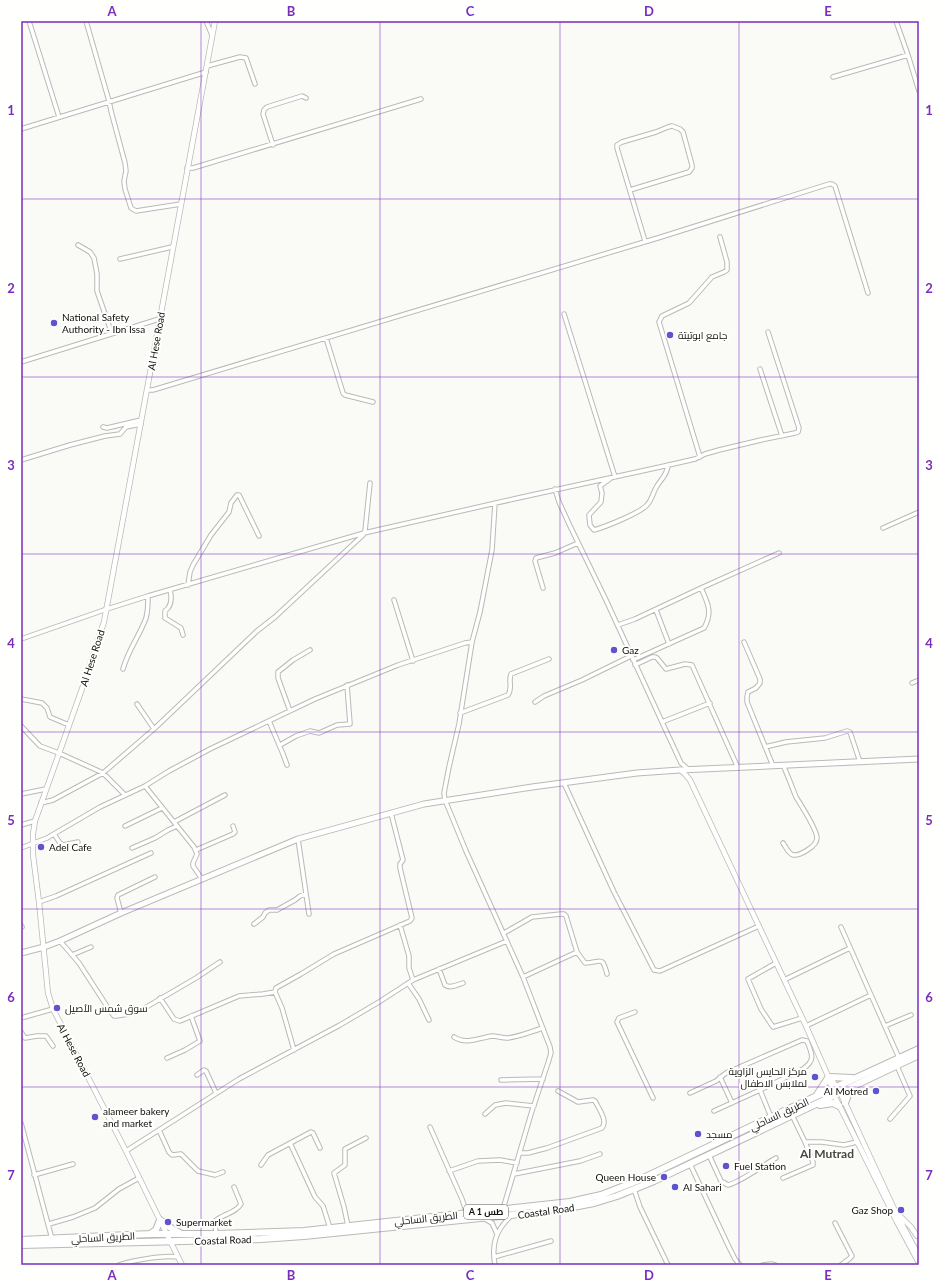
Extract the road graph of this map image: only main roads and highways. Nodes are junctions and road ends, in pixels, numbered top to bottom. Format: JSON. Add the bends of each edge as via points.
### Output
{"nodes":[{"id":1,"x":919,"y":759,"type":"edge"},
{"id":2,"x":21,"y":953,"type":"edge"},
{"id":3,"x":919,"y":1049,"type":"edge"},
{"id":4,"x":919,"y":1056,"type":"edge"},
{"id":5,"x":856,"y":1078,"type":"junction"},
{"id":6,"x":854,"y":1086,"type":"junction"},
{"id":7,"x":836,"y":1091,"type":"junction"},
{"id":8,"x":817,"y":1096,"type":"junction"},
{"id":9,"x":812,"y":1105,"type":"junction"},
{"id":10,"x":150,"y":1234,"type":"junction"},
{"id":11,"x":183,"y":1234,"type":"junction"},
{"id":12,"x":21,"y":1240,"type":"edge"},
{"id":13,"x":21,"y":1245,"type":"edge"}],
"edges":[{"from":1,"to":2,"type":"main road","via":[[688,769],[620,775],[412,806],[298,839],[60,941]]},
{"from":3,"to":5,"type":"highway","name":"الطريق الساحلي","number":"A 1 طس"},
{"from":4,"to":6,"type":"highway","name":"Coastal Road","number":"A 1 طس"},
{"from":5,"to":7,"type":"highway","name":"الطريق الساحلي","number":"A 1 طس"},
{"from":5,"to":8,"type":"highway","via":[[829,1077]]},
{"from":6,"to":7,"type":"highway","name":"Coastal Road","number":"A 1 طس"},
{"from":6,"to":9,"type":"highway","via":[[842,1105]]},
{"from":7,"to":8,"type":"highway","name":"الطريق الساحلي","number":"A 1 طس"},
{"from":7,"to":9,"type":"highway","name":"Coastal Road","number":"A 1 طس"},
{"from":8,"to":11,"type":"highway","name":"الطريق الساحلي","number":"A 1 طس","via":[[637,1182],[582,1200],[304,1231]]},
{"from":9,"to":13,"type":"highway","name":"Coastal Road","number":"A 1 طس","via":[[634,1190],[585,1205],[282,1238]]},
{"from":10,"to":11,"type":"highway","name":"الطريق الساحلي","number":"A 1 طس"},
{"from":10,"to":11,"type":"highway","via":[[158,1227],[160,1220]]},
{"from":10,"to":12,"type":"highway","name":"الطريق الساحلي","number":"A 1 طس"}]}
